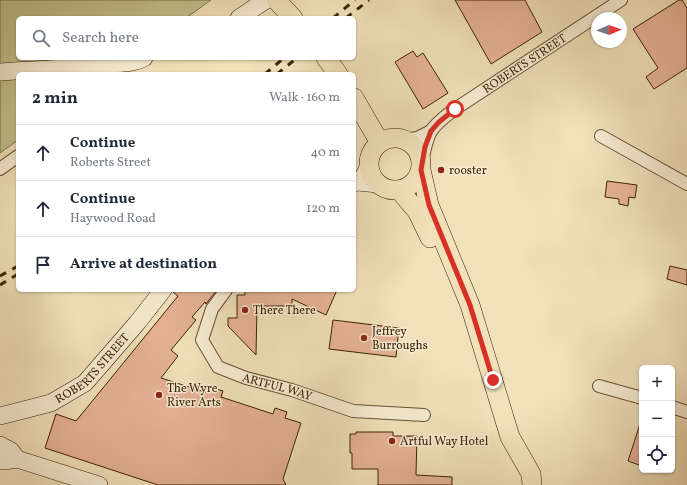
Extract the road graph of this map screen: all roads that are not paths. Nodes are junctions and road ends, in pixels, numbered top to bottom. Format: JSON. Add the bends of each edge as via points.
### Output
{"nodes":[{"id":1,"x":266,"y":0,"type":"edge"},
{"id":2,"x":276,"y":0,"type":"edge"},
{"id":3,"x":621,"y":0,"type":"edge"},
{"id":4,"x":242,"y":16,"type":"edge"},
{"id":5,"x":291,"y":16,"type":"edge"},
{"id":6,"x":28,"y":60,"type":"edge"},
{"id":7,"x":141,"y":60,"type":"edge"},
{"id":8,"x":328,"y":60,"type":"edge"},
{"id":9,"x":0,"y":63,"type":"edge"},
{"id":10,"x":104,"y":70,"type":"edge"},
{"id":11,"x":0,"y":72,"type":"edge"},
{"id":12,"x":336,"y":72,"type":"edge"},
{"id":13,"x":356,"y":101,"type":"edge"},
{"id":14,"x":431,"y":131,"type":"junction"},
{"id":15,"x":600,"y":136,"type":"dead end"},
{"id":16,"x":377,"y":137,"type":"junction"},
{"id":17,"x":406,"y":140,"type":"junction"},
{"id":18,"x":16,"y":157,"type":"edge"},
{"id":19,"x":369,"y":165,"type":"junction"},
{"id":20,"x":421,"y":166,"type":"junction"},
{"id":21,"x":0,"y":169,"type":"edge"},
{"id":22,"x":356,"y":183,"type":"edge"},
{"id":23,"x":378,"y":184,"type":"junction"},
{"id":24,"x":687,"y":184,"type":"edge"},
{"id":25,"x":400,"y":191,"type":"junction"},
{"id":26,"x":161,"y":292,"type":"edge"},
{"id":27,"x":225,"y":292,"type":"edge"},
{"id":28,"x":470,"y":322,"type":"junction"},
{"id":29,"x":599,"y":386,"type":"dead end"},
{"id":30,"x":639,"y":397,"type":"edge"},
{"id":31,"x":675,"y":408,"type":"edge"},
{"id":32,"x":687,"y":412,"type":"edge"},
{"id":33,"x":424,"y":414,"type":"dead end"},
{"id":34,"x":0,"y":416,"type":"edge"},
{"id":35,"x":0,"y":445,"type":"edge"},
{"id":36,"x":8,"y":459,"type":"edge"},
{"id":37,"x":99,"y":485,"type":"edge"},
{"id":38,"x":524,"y":485,"type":"edge"},
{"id":39,"x":532,"y":485,"type":"edge"}],
"edges":[{"from":1,"to":4,"type":"main road"},
{"from":2,"to":5,"type":"main road"},
{"from":3,"to":14,"type":"street","name":"ROBERTS STREET","via":[[455,109]]},
{"from":6,"to":9,"type":"main road"},
{"from":7,"to":10,"type":"main road"},
{"from":8,"to":12,"type":"main road"},
{"from":10,"to":11,"type":"main road","via":[[32,69]]},
{"from":13,"to":16,"type":"main road"},
{"from":14,"to":17,"type":"street","name":"ROBERTS STREET"},
{"from":14,"to":20,"type":"street","name":"ROBERTS STREET"},
{"from":15,"to":24,"type":"street"},
{"from":16,"to":17,"type":"main road"},
{"from":16,"to":19,"type":"main road"},
{"from":17,"to":20,"type":"main road","via":[[417,149]]},
{"from":18,"to":21,"type":"street"},
{"from":19,"to":22,"type":"main road","via":[[364,176]]},
{"from":19,"to":23,"type":"main road","via":[[371,176]]},
{"from":20,"to":25,"type":"main road","via":[[414,183]]},
{"from":20,"to":28,"type":"main road","via":[[429,205],[470,305]]},
{"from":22,"to":23,"type":"main road"},
{"from":23,"to":25,"type":"main road","via":[[384,189]]},
{"from":25,"to":28,"type":"main road","via":[[417,211]]},
{"from":26,"to":34,"type":"main road","name":"ROBERTS STREET","via":[[85,383],[51,403]]},
{"from":27,"to":33,"type":"street","name":"ARTFUL WAY","via":[[212,309],[202,340],[218,367],[353,411]]},
{"from":28,"to":38,"type":"main road","via":[[488,407],[503,452]]},
{"from":28,"to":39,"type":"main road","via":[[510,437],[531,474]]},
{"from":29,"to":30,"type":"street"},
{"from":31,"to":32,"type":"street"},
{"from":35,"to":36,"type":"main road","via":[[11,450]]},
{"from":36,"to":37,"type":"main road"}]}
